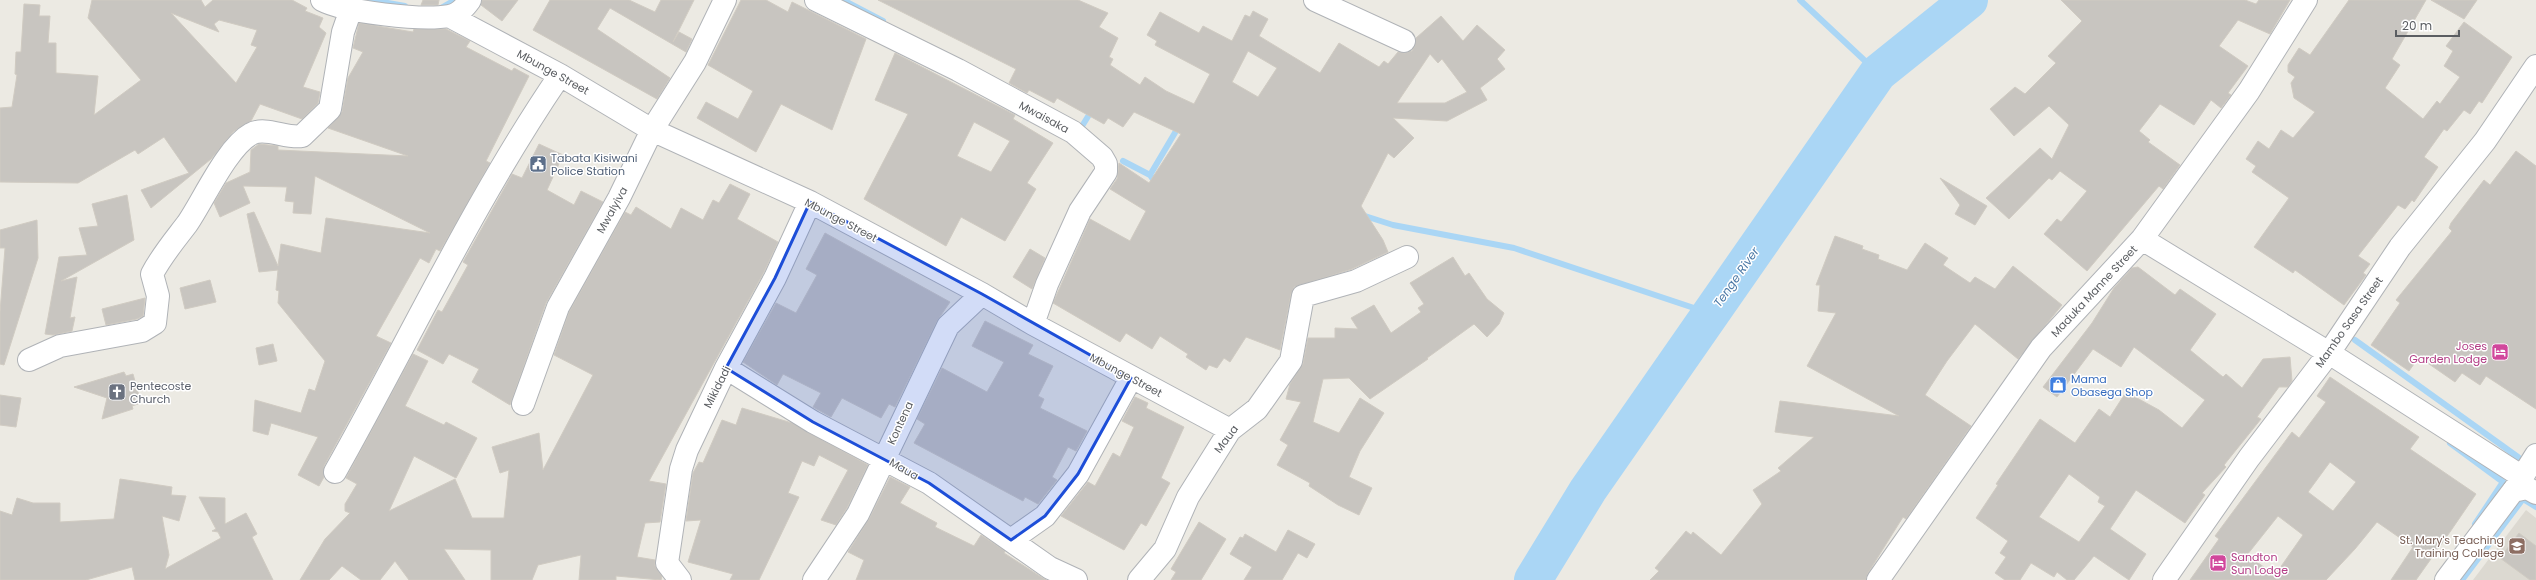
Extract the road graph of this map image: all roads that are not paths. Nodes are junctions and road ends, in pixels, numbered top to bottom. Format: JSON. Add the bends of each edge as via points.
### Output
{"nodes":[{"id":1,"x":322,"y":0,"type":"edge"},
{"id":2,"x":470,"y":0,"type":"edge"},
{"id":3,"x":725,"y":0,"type":"edge"},
{"id":4,"x":816,"y":0,"type":"edge"},
{"id":5,"x":1315,"y":0,"type":"edge"},
{"id":6,"x":2306,"y":0,"type":"edge"},
{"id":7,"x":351,"y":9,"type":"junction"},
{"id":8,"x":449,"y":16,"type":"junction"},
{"id":9,"x":1404,"y":40,"type":"dead end"},
{"id":10,"x":2536,"y":66,"type":"edge"},
{"id":11,"x":560,"y":75,"type":"junction"},
{"id":12,"x":652,"y":130,"type":"junction"},
{"id":13,"x":810,"y":202,"type":"junction"},
{"id":14,"x":2142,"y":239,"type":"junction"},
{"id":15,"x":1407,"y":257,"type":"dead end"},
{"id":16,"x":982,"y":294,"type":"junction"},
{"id":17,"x":1033,"y":324,"type":"junction"},
{"id":18,"x":2329,"y":353,"type":"junction"},
{"id":19,"x":29,"y":360,"type":"dead end"},
{"id":20,"x":726,"y":368,"type":"junction"},
{"id":21,"x":1131,"y":378,"type":"junction"},
{"id":22,"x":523,"y":404,"type":"dead end"},
{"id":23,"x":1230,"y":430,"type":"junction"},
{"id":24,"x":2536,"y":455,"type":"edge"},
{"id":25,"x":884,"y":458,"type":"junction"},
{"id":26,"x":335,"y":472,"type":"dead end"},
{"id":27,"x":2517,"y":484,"type":"junction"},
{"id":28,"x":2536,"y":493,"type":"edge"},
{"id":29,"x":1011,"y":540,"type":"junction"},
{"id":30,"x":680,"y":580,"type":"edge"},
{"id":31,"x":814,"y":580,"type":"edge"},
{"id":32,"x":1076,"y":580,"type":"edge"},
{"id":33,"x":1139,"y":580,"type":"edge"},
{"id":34,"x":1878,"y":580,"type":"edge"},
{"id":35,"x":2164,"y":580,"type":"edge"},
{"id":36,"x":2446,"y":580,"type":"edge"}],
"edges":[{"from":1,"to":7,"type":"street"},
{"from":2,"to":8,"type":"street","via":[[461,10]]},
{"from":3,"to":12,"type":"street","name":"Mwalyiva","via":[[695,62]]},
{"from":4,"to":17,"type":"street","name":"Mwaisaka","via":[[958,70],[1073,132],[1102,157],[1106,164],[1106,172],[1080,211],[1047,284]]},
{"from":5,"to":9,"type":"street"},
{"from":6,"to":14,"type":"street","name":"Maduka Manne Street","via":[[2249,91]]},
{"from":7,"to":8,"type":"street","via":[[396,15]]},
{"from":7,"to":19,"type":"street","via":[[343,32],[330,109],[302,136],[260,132],[251,134],[239,145],[218,171],[152,274],[158,296],[155,323],[142,331],[60,346]]},
{"from":8,"to":11,"type":"street","name":"Mbunge Street"},
{"from":10,"to":18,"type":"street","name":"Mambo Sasa Street","via":[[2485,141],[2400,247]]},
{"from":11,"to":12,"type":"street","name":"Mbunge Street"},
{"from":11,"to":26,"type":"street","via":[[512,149],[423,306]]},
{"from":12,"to":13,"type":"street","name":"Mbunge Street"},
{"from":12,"to":22,"type":"street","name":"Mwalyiva","via":[[622,192],[558,307]]},
{"from":13,"to":16,"type":"street","name":"Mbunge Street"},
{"from":13,"to":20,"type":"street","name":"Mikidadi","via":[[775,278]]},
{"from":14,"to":18,"type":"street"},
{"from":14,"to":34,"type":"street","name":"Maduka Manne Street","via":[[2041,348]]},
{"from":15,"to":23,"type":"street","name":"Maua","via":[[1356,281],[1301,298],[1291,361],[1257,409]]},
{"from":16,"to":17,"type":"street","name":"Mbunge Street"},
{"from":16,"to":25,"type":"street","name":"Kontena","via":[[948,326]]},
{"from":17,"to":21,"type":"street","name":"Mbunge Street"},
{"from":18,"to":27,"type":"street"},
{"from":18,"to":35,"type":"street","name":"Mambo Sasa Street","via":[[2249,458]]},
{"from":20,"to":25,"type":"street","name":"Maua","via":[[813,422]]},
{"from":20,"to":30,"type":"street","name":"Mikidadi","via":[[698,424],[681,469],[667,563]]},
{"from":21,"to":23,"type":"street","name":"Mbunge Street"},
{"from":21,"to":29,"type":"street","via":[[1078,474],[1045,516]]},
{"from":23,"to":33,"type":"street","name":"Maua","via":[[1188,497],[1165,549]]},
{"from":24,"to":27,"type":"street"},
{"from":25,"to":29,"type":"street","name":"Maua","via":[[929,483]]},
{"from":25,"to":31,"type":"street","name":"Kontena","via":[[858,514]]},
{"from":27,"to":28,"type":"street"},
{"from":27,"to":36,"type":"street"},
{"from":29,"to":32,"type":"street","name":"Maua","via":[[1050,568]]}]}
